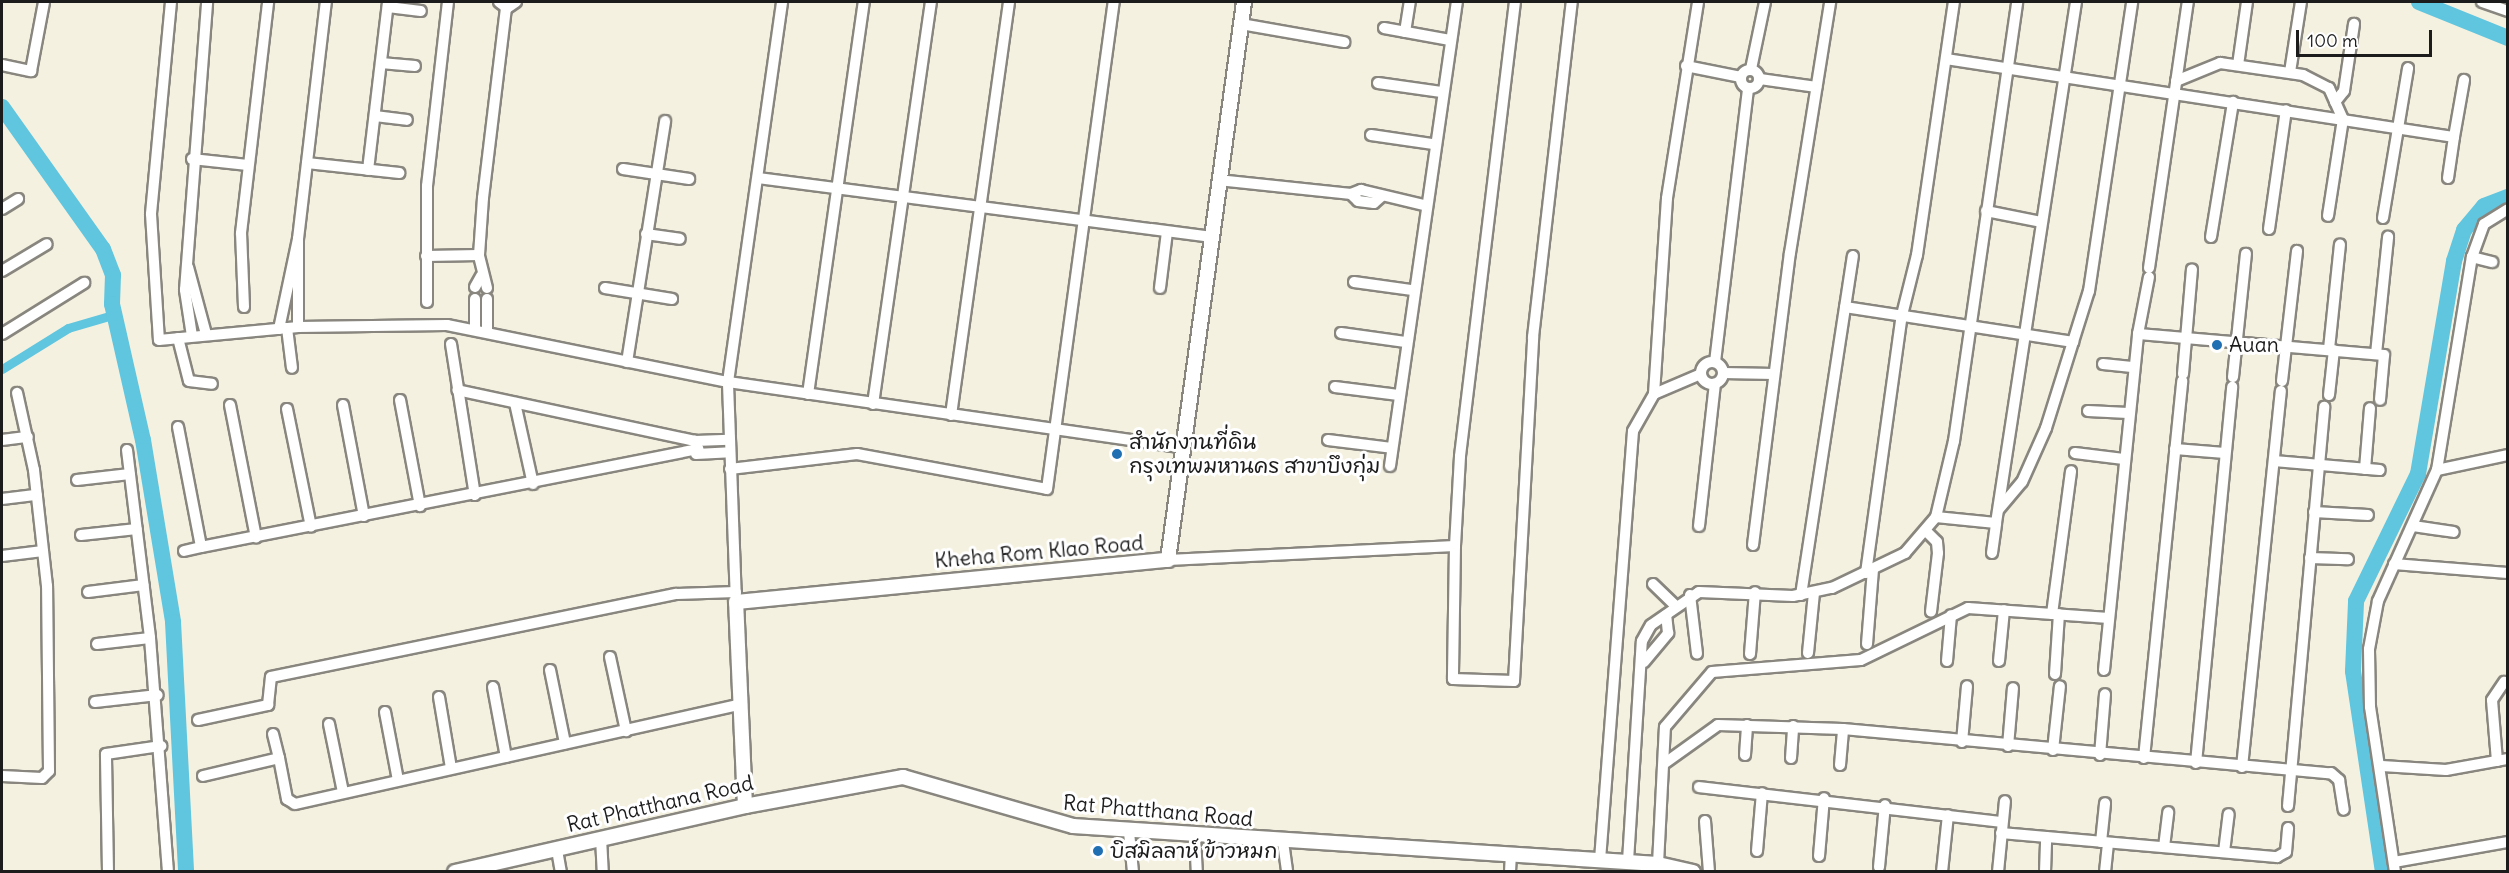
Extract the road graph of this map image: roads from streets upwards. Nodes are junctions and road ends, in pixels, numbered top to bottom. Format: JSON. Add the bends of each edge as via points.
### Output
{"nodes":[{"id":1,"x":44,"y":2,"type":"edge"},
{"id":2,"x":171,"y":2,"type":"edge"},
{"id":3,"x":207,"y":2,"type":"edge"},
{"id":4,"x":268,"y":2,"type":"edge"},
{"id":5,"x":326,"y":2,"type":"edge"},
{"id":6,"x":448,"y":2,"type":"edge"},
{"id":7,"x":516,"y":2,"type":"edge"},
{"id":8,"x":782,"y":2,"type":"edge"},
{"id":9,"x":864,"y":2,"type":"edge"},
{"id":10,"x":931,"y":2,"type":"edge"},
{"id":11,"x":1009,"y":2,"type":"edge"},
{"id":12,"x":1114,"y":2,"type":"edge"},
{"id":13,"x":1244,"y":2,"type":"edge"},
{"id":14,"x":1410,"y":2,"type":"edge"},
{"id":15,"x":1457,"y":2,"type":"edge"},
{"id":16,"x":1515,"y":2,"type":"edge"},
{"id":17,"x":1572,"y":2,"type":"edge"},
{"id":18,"x":1698,"y":2,"type":"edge"},
{"id":19,"x":1766,"y":2,"type":"edge"},
{"id":20,"x":1830,"y":2,"type":"edge"},
{"id":21,"x":1954,"y":2,"type":"edge"},
{"id":22,"x":2017,"y":2,"type":"edge"},
{"id":23,"x":2076,"y":2,"type":"edge"},
{"id":24,"x":2132,"y":2,"type":"edge"},
{"id":25,"x":2188,"y":2,"type":"edge"},
{"id":26,"x":2247,"y":2,"type":"edge"},
{"id":27,"x":2301,"y":2,"type":"edge"},
{"id":28,"x":2482,"y":2,"type":"edge"},
{"id":29,"x":388,"y":4,"type":"edge"},
{"id":30,"x":502,"y":4,"type":"edge"},
{"id":31,"x":421,"y":11,"type":"dead end"},
{"id":32,"x":2508,"y":11,"type":"edge"},
{"id":33,"x":1241,"y":24,"type":"junction"},
{"id":34,"x":2354,"y":24,"type":"dead end"},
{"id":35,"x":1384,"y":28,"type":"dead end"},
{"id":36,"x":1406,"y":32,"type":"junction"},
{"id":37,"x":1450,"y":40,"type":"junction"},
{"id":38,"x":1344,"y":42,"type":"dead end"},
{"id":39,"x":1946,"y":59,"type":"junction"},
{"id":40,"x":381,"y":63,"type":"junction"},
{"id":41,"x":2238,"y":64,"type":"junction"},
{"id":42,"x":2,"y":65,"type":"edge"},
{"id":43,"x":415,"y":66,"type":"dead end"},
{"id":44,"x":1686,"y":66,"type":"junction"},
{"id":45,"x":2007,"y":68,"type":"junction"},
{"id":46,"x":2408,"y":68,"type":"dead end"},
{"id":47,"x":1751,"y":69,"type":"junction"},
{"id":48,"x":2290,"y":72,"type":"junction"},
{"id":49,"x":2064,"y":75,"type":"junction"},
{"id":50,"x":1741,"y":77,"type":"junction"},
{"id":51,"x":1760,"y":79,"type":"junction"},
{"id":52,"x":2464,"y":80,"type":"dead end"},
{"id":53,"x":1378,"y":83,"type":"dead end"},
{"id":54,"x":2120,"y":84,"type":"junction"},
{"id":55,"x":1816,"y":87,"type":"junction"},
{"id":56,"x":2175,"y":87,"type":"junction"},
{"id":57,"x":1748,"y":88,"type":"junction"},
{"id":58,"x":1441,"y":92,"type":"junction"},
{"id":59,"x":2233,"y":102,"type":"junction"},
{"id":60,"x":2335,"y":102,"type":"junction"},
{"id":61,"x":2286,"y":110,"type":"junction"},
{"id":62,"x":375,"y":116,"type":"junction"},
{"id":63,"x":2343,"y":119,"type":"junction"},
{"id":64,"x":407,"y":120,"type":"dead end"},
{"id":65,"x":664,"y":121,"type":"dead end"},
{"id":66,"x":2399,"y":128,"type":"junction"},
{"id":67,"x":1371,"y":135,"type":"dead end"},
{"id":68,"x":2454,"y":137,"type":"junction"},
{"id":69,"x":1433,"y":144,"type":"junction"},
{"id":70,"x":192,"y":159,"type":"junction"},
{"id":71,"x":307,"y":163,"type":"junction"},
{"id":72,"x":248,"y":165,"type":"junction"},
{"id":73,"x":623,"y":169,"type":"dead end"},
{"id":74,"x":368,"y":170,"type":"junction"},
{"id":75,"x":399,"y":173,"type":"dead end"},
{"id":76,"x":655,"y":175,"type":"junction"},
{"id":77,"x":759,"y":178,"type":"junction"},
{"id":78,"x":2448,"y":178,"type":"dead end"},
{"id":79,"x":689,"y":179,"type":"dead end"},
{"id":80,"x":1218,"y":180,"type":"junction"},
{"id":81,"x":834,"y":190,"type":"junction"},
{"id":82,"x":903,"y":198,"type":"junction"},
{"id":83,"x":18,"y":199,"type":"dead end"},
{"id":84,"x":1424,"y":205,"type":"junction"},
{"id":85,"x":2,"y":209,"type":"edge"},
{"id":86,"x":980,"y":209,"type":"junction"},
{"id":87,"x":2508,"y":209,"type":"edge"},
{"id":88,"x":1986,"y":211,"type":"junction"},
{"id":89,"x":2328,"y":216,"type":"dead end"},
{"id":90,"x":2384,"y":218,"type":"dead end"},
{"id":91,"x":1085,"y":222,"type":"junction"},
{"id":92,"x":2042,"y":222,"type":"junction"},
{"id":93,"x":2269,"y":229,"type":"dead end"},
{"id":94,"x":1167,"y":232,"type":"junction"},
{"id":95,"x":646,"y":234,"type":"junction"},
{"id":96,"x":1210,"y":237,"type":"junction"},
{"id":97,"x":2211,"y":237,"type":"dead end"},
{"id":98,"x":2388,"y":237,"type":"dead end"},
{"id":99,"x":298,"y":239,"type":"junction"},
{"id":100,"x":680,"y":239,"type":"dead end"},
{"id":101,"x":47,"y":244,"type":"dead end"},
{"id":102,"x":2340,"y":245,"type":"dead end"},
{"id":103,"x":2297,"y":251,"type":"dead end"},
{"id":104,"x":2246,"y":254,"type":"dead end"},
{"id":105,"x":479,"y":255,"type":"junction"},
{"id":106,"x":426,"y":256,"type":"junction"},
{"id":107,"x":1853,"y":256,"type":"dead end"},
{"id":108,"x":2472,"y":257,"type":"junction"},
{"id":109,"x":2492,"y":262,"type":"dead end"},
{"id":110,"x":188,"y":267,"type":"junction"},
{"id":111,"x":2192,"y":269,"type":"dead end"},
{"id":112,"x":2,"y":272,"type":"edge"},
{"id":113,"x":481,"y":276,"type":"junction"},
{"id":114,"x":1354,"y":282,"type":"dead end"},
{"id":115,"x":84,"y":283,"type":"dead end"},
{"id":116,"x":487,"y":288,"type":"dead end"},
{"id":117,"x":604,"y":288,"type":"dead end"},
{"id":118,"x":1160,"y":288,"type":"dead end"},
{"id":119,"x":1412,"y":290,"type":"junction"},
{"id":120,"x":637,"y":294,"type":"junction"},
{"id":121,"x":487,"y":299,"type":"dead end"},
{"id":122,"x":672,"y":299,"type":"dead end"},
{"id":123,"x":427,"y":302,"type":"dead end"},
{"id":124,"x":244,"y":307,"type":"dead end"},
{"id":125,"x":1845,"y":307,"type":"junction"},
{"id":126,"x":1902,"y":315,"type":"junction"},
{"id":127,"x":1970,"y":326,"type":"junction"},
{"id":128,"x":288,"y":328,"type":"junction"},
{"id":129,"x":475,"y":330,"type":"junction"},
{"id":130,"x":487,"y":332,"type":"junction"},
{"id":131,"x":1341,"y":333,"type":"dead end"},
{"id":132,"x":2,"y":334,"type":"edge"},
{"id":133,"x":206,"y":334,"type":"junction"},
{"id":134,"x":2138,"y":334,"type":"junction"},
{"id":135,"x":2024,"y":335,"type":"junction"},
{"id":136,"x":2186,"y":335,"type":"junction"},
{"id":137,"x":192,"y":336,"type":"junction"},
{"id":138,"x":178,"y":338,"type":"junction"},
{"id":139,"x":2236,"y":340,"type":"junction"},
{"id":140,"x":1405,"y":342,"type":"junction"},
{"id":141,"x":2073,"y":342,"type":"junction"},
{"id":142,"x":451,"y":344,"type":"dead end"},
{"id":143,"x":2286,"y":345,"type":"junction"},
{"id":144,"x":2331,"y":349,"type":"junction"},
{"id":145,"x":2376,"y":354,"type":"junction"},
{"id":146,"x":627,"y":362,"type":"junction"},
{"id":147,"x":1715,"y":362,"type":"junction"},
{"id":148,"x":2103,"y":364,"type":"dead end"},
{"id":149,"x":2132,"y":367,"type":"junction"},
{"id":150,"x":292,"y":368,"type":"dead end"},
{"id":151,"x":1723,"y":373,"type":"junction"},
{"id":152,"x":1701,"y":374,"type":"junction"},
{"id":153,"x":1774,"y":374,"type":"junction"},
{"id":154,"x":728,"y":382,"type":"junction"},
{"id":155,"x":212,"y":384,"type":"dead end"},
{"id":156,"x":1715,"y":384,"type":"junction"},
{"id":157,"x":1335,"y":387,"type":"dead end"},
{"id":158,"x":457,"y":390,"type":"junction"},
{"id":159,"x":17,"y":393,"type":"dead end"},
{"id":160,"x":808,"y":394,"type":"junction"},
{"id":161,"x":1654,"y":394,"type":"junction"},
{"id":162,"x":1398,"y":395,"type":"junction"},
{"id":163,"x":2329,"y":395,"type":"dead end"},
{"id":164,"x":400,"y":400,"type":"dead end"},
{"id":165,"x":2380,"y":400,"type":"dead end"},
{"id":166,"x":515,"y":403,"type":"junction"},
{"id":167,"x":873,"y":404,"type":"junction"},
{"id":168,"x":230,"y":405,"type":"dead end"},
{"id":169,"x":342,"y":405,"type":"dead end"},
{"id":170,"x":2324,"y":407,"type":"dead end"},
{"id":171,"x":2370,"y":408,"type":"dead end"},
{"id":172,"x":288,"y":409,"type":"dead end"},
{"id":173,"x":2088,"y":411,"type":"dead end"},
{"id":174,"x":2128,"y":413,"type":"junction"},
{"id":175,"x":951,"y":415,"type":"junction"},
{"id":176,"x":178,"y":427,"type":"dead end"},
{"id":177,"x":1056,"y":430,"type":"junction"},
{"id":178,"x":27,"y":437,"type":"junction"},
{"id":179,"x":2,"y":440,"type":"edge"},
{"id":180,"x":729,"y":440,"type":"junction"},
{"id":181,"x":1328,"y":440,"type":"dead end"},
{"id":182,"x":695,"y":441,"type":"junction"},
{"id":183,"x":1181,"y":447,"type":"junction"},
{"id":184,"x":1392,"y":448,"type":"junction"},
{"id":185,"x":2175,"y":449,"type":"junction"},
{"id":186,"x":127,"y":450,"type":"dead end"},
{"id":187,"x":730,"y":452,"type":"junction"},
{"id":188,"x":2075,"y":453,"type":"dead end"},
{"id":189,"x":2225,"y":453,"type":"junction"},
{"id":190,"x":696,"y":454,"type":"junction"},
{"id":191,"x":2508,"y":455,"type":"edge"},
{"id":192,"x":2124,"y":459,"type":"junction"},
{"id":193,"x":2274,"y":461,"type":"junction"},
{"id":194,"x":1390,"y":466,"type":"dead end"},
{"id":195,"x":2318,"y":466,"type":"junction"},
{"id":196,"x":730,"y":469,"type":"junction"},
{"id":197,"x":2365,"y":469,"type":"junction"},
{"id":198,"x":2380,"y":470,"type":"dead end"},
{"id":199,"x":2437,"y":470,"type":"junction"},
{"id":200,"x":2072,"y":471,"type":"dead end"},
{"id":201,"x":130,"y":474,"type":"junction"},
{"id":202,"x":76,"y":480,"type":"dead end"},
{"id":203,"x":533,"y":484,"type":"junction"},
{"id":204,"x":37,"y":495,"type":"junction"},
{"id":205,"x":475,"y":495,"type":"junction"},
{"id":206,"x":2,"y":499,"type":"edge"},
{"id":207,"x":420,"y":506,"type":"junction"},
{"id":208,"x":1998,"y":509,"type":"junction"},
{"id":209,"x":2314,"y":512,"type":"junction"},
{"id":210,"x":2368,"y":514,"type":"dead end"},
{"id":211,"x":363,"y":516,"type":"junction"},
{"id":212,"x":1936,"y":517,"type":"junction"},
{"id":213,"x":1996,"y":524,"type":"junction"},
{"id":214,"x":311,"y":526,"type":"junction"},
{"id":215,"x":1699,"y":526,"type":"dead end"},
{"id":216,"x":2413,"y":526,"type":"junction"},
{"id":217,"x":137,"y":529,"type":"junction"},
{"id":218,"x":1927,"y":532,"type":"junction"},
{"id":219,"x":2454,"y":532,"type":"dead end"},
{"id":220,"x":81,"y":535,"type":"dead end"},
{"id":221,"x":256,"y":537,"type":"junction"},
{"id":222,"x":1455,"y":546,"type":"junction"},
{"id":223,"x":1753,"y":546,"type":"dead end"},
{"id":224,"x":201,"y":547,"type":"junction"},
{"id":225,"x":43,"y":551,"type":"junction"},
{"id":226,"x":184,"y":551,"type":"dead end"},
{"id":227,"x":1992,"y":553,"type":"dead end"},
{"id":228,"x":2,"y":556,"type":"edge"},
{"id":229,"x":2310,"y":558,"type":"junction"},
{"id":230,"x":2348,"y":559,"type":"dead end"},
{"id":231,"x":1168,"y":560,"type":"junction"},
{"id":232,"x":2394,"y":564,"type":"junction"},
{"id":233,"x":1869,"y":572,"type":"junction"},
{"id":234,"x":2508,"y":573,"type":"edge"},
{"id":235,"x":1653,"y":584,"type":"dead end"},
{"id":236,"x":144,"y":585,"type":"junction"},
{"id":237,"x":88,"y":592,"type":"dead end"},
{"id":238,"x":1755,"y":592,"type":"junction"},
{"id":239,"x":1814,"y":593,"type":"junction"},
{"id":240,"x":1690,"y":595,"type":"junction"},
{"id":241,"x":1801,"y":596,"type":"junction"},
{"id":242,"x":736,"y":597,"type":"junction"},
{"id":243,"x":1675,"y":605,"type":"junction"},
{"id":244,"x":2004,"y":610,"type":"junction"},
{"id":245,"x":1931,"y":612,"type":"dead end"},
{"id":246,"x":2056,"y":614,"type":"junction"},
{"id":247,"x":1666,"y":615,"type":"junction"},
{"id":248,"x":1951,"y":615,"type":"junction"},
{"id":249,"x":2109,"y":618,"type":"junction"},
{"id":250,"x":150,"y":638,"type":"junction"},
{"id":251,"x":97,"y":644,"type":"dead end"},
{"id":252,"x":1867,"y":644,"type":"dead end"},
{"id":253,"x":1808,"y":653,"type":"dead end"},
{"id":254,"x":1697,"y":654,"type":"dead end"},
{"id":255,"x":1750,"y":654,"type":"dead end"},
{"id":256,"x":610,"y":657,"type":"dead end"},
{"id":257,"x":1947,"y":661,"type":"dead end"},
{"id":258,"x":1999,"y":661,"type":"dead end"},
{"id":259,"x":1644,"y":662,"type":"junction"},
{"id":260,"x":550,"y":670,"type":"dead end"},
{"id":261,"x":2104,"y":670,"type":"dead end"},
{"id":262,"x":2055,"y":674,"type":"dead end"},
{"id":263,"x":2504,"y":682,"type":"dead end"},
{"id":264,"x":1967,"y":686,"type":"dead end"},
{"id":265,"x":2060,"y":686,"type":"dead end"},
{"id":266,"x":493,"y":687,"type":"dead end"},
{"id":267,"x":2013,"y":688,"type":"dead end"},
{"id":268,"x":2105,"y":694,"type":"dead end"},
{"id":269,"x":158,"y":695,"type":"junction"},
{"id":270,"x":439,"y":697,"type":"dead end"},
{"id":271,"x":95,"y":702,"type":"dead end"},
{"id":272,"x":742,"y":704,"type":"junction"},
{"id":273,"x":385,"y":712,"type":"dead end"},
{"id":274,"x":198,"y":720,"type":"dead end"},
{"id":275,"x":329,"y":724,"type":"dead end"},
{"id":276,"x":1747,"y":725,"type":"junction"},
{"id":277,"x":1793,"y":726,"type":"junction"},
{"id":278,"x":1843,"y":729,"type":"junction"},
{"id":279,"x":626,"y":730,"type":"junction"},
{"id":280,"x":273,"y":734,"type":"dead end"},
{"id":281,"x":1962,"y":742,"type":"junction"},
{"id":282,"x":565,"y":743,"type":"junction"},
{"id":283,"x":161,"y":746,"type":"junction"},
{"id":284,"x":2008,"y":746,"type":"junction"},
{"id":285,"x":2053,"y":750,"type":"junction"},
{"id":286,"x":2100,"y":754,"type":"junction"},
{"id":287,"x":1745,"y":755,"type":"dead end"},
{"id":288,"x":506,"y":757,"type":"junction"},
{"id":289,"x":1791,"y":758,"type":"dead end"},
{"id":290,"x":2144,"y":758,"type":"junction"},
{"id":291,"x":279,"y":759,"type":"junction"},
{"id":292,"x":2502,"y":760,"type":"edge"},
{"id":293,"x":1665,"y":763,"type":"junction"},
{"id":294,"x":2196,"y":763,"type":"junction"},
{"id":295,"x":1840,"y":765,"type":"dead end"},
{"id":296,"x":2382,"y":766,"type":"junction"},
{"id":297,"x":2242,"y":767,"type":"junction"},
{"id":298,"x":451,"y":768,"type":"junction"},
{"id":299,"x":2290,"y":772,"type":"junction"},
{"id":300,"x":2,"y":776,"type":"edge"},
{"id":301,"x":203,"y":776,"type":"dead end"},
{"id":302,"x":398,"y":780,"type":"junction"},
{"id":303,"x":1700,"y":787,"type":"dead end"},
{"id":304,"x":343,"y":792,"type":"junction"},
{"id":305,"x":1762,"y":793,"type":"junction"},
{"id":306,"x":1824,"y":798,"type":"junction"},
{"id":307,"x":2005,"y":801,"type":"dead end"},
{"id":308,"x":2105,"y":803,"type":"dead end"},
{"id":309,"x":1884,"y":805,"type":"junction"},
{"id":310,"x":745,"y":806,"type":"junction"},
{"id":311,"x":2288,"y":806,"type":"dead end"},
{"id":312,"x":2344,"y":810,"type":"dead end"},
{"id":313,"x":2168,"y":812,"type":"dead end"},
{"id":314,"x":2229,"y":814,"type":"dead end"},
{"id":315,"x":1948,"y":815,"type":"junction"},
{"id":316,"x":1705,"y":821,"type":"dead end"},
{"id":317,"x":2002,"y":822,"type":"junction"},
{"id":318,"x":2288,"y":828,"type":"dead end"},
{"id":319,"x":1129,"y":832,"type":"junction"},
{"id":320,"x":2001,"y":834,"type":"junction"},
{"id":321,"x":1195,"y":837,"type":"junction"},
{"id":322,"x":2046,"y":837,"type":"junction"},
{"id":323,"x":601,"y":838,"type":"junction"},
{"id":324,"x":1283,"y":842,"type":"junction"},
{"id":325,"x":2105,"y":842,"type":"junction"},
{"id":326,"x":2508,"y":842,"type":"edge"},
{"id":327,"x":2164,"y":847,"type":"junction"},
{"id":328,"x":557,"y":849,"type":"junction"},
{"id":329,"x":1757,"y":851,"type":"dead end"},
{"id":330,"x":2224,"y":852,"type":"junction"},
{"id":331,"x":1511,"y":855,"type":"junction"},
{"id":332,"x":1819,"y":856,"type":"dead end"},
{"id":333,"x":1600,"y":860,"type":"junction"},
{"id":334,"x":1628,"y":861,"type":"junction"},
{"id":335,"x":1658,"y":864,"type":"junction"},
{"id":336,"x":1879,"y":867,"type":"dead end"},
{"id":337,"x":2395,"y":867,"type":"edge"},
{"id":338,"x":108,"y":872,"type":"edge"},
{"id":339,"x":168,"y":872,"type":"edge"},
{"id":340,"x":455,"y":872,"type":"edge"},
{"id":341,"x":561,"y":872,"type":"edge"},
{"id":342,"x":603,"y":872,"type":"edge"},
{"id":343,"x":1133,"y":872,"type":"edge"},
{"id":344,"x":1197,"y":872,"type":"edge"},
{"id":345,"x":1287,"y":872,"type":"edge"},
{"id":346,"x":1510,"y":872,"type":"edge"},
{"id":347,"x":1693,"y":872,"type":"edge"},
{"id":348,"x":1709,"y":872,"type":"edge"},
{"id":349,"x":1942,"y":872,"type":"edge"},
{"id":350,"x":1998,"y":872,"type":"edge"},
{"id":351,"x":2044,"y":872,"type":"edge"},
{"id":352,"x":2106,"y":872,"type":"edge"}],
"edges":[{"from":1,"to":42,"type":"street","via":[[31,71]]},
{"from":2,"to":138,"type":"street","via":[[150,240],[159,340]]},
{"from":3,"to":70,"type":"street"},
{"from":4,"to":72,"type":"street"},
{"from":5,"to":71,"type":"street"},
{"from":6,"to":106,"type":"street","via":[[427,186]]},
{"from":7,"to":30,"type":"street"},
{"from":8,"to":77,"type":"street"},
{"from":9,"to":81,"type":"street"},
{"from":10,"to":82,"type":"street"},
{"from":11,"to":86,"type":"street"},
{"from":12,"to":91,"type":"street"},
{"from":13,"to":33,"type":"street","name":"Kheha Rom Klao Road"},
{"from":14,"to":36,"type":"street"},
{"from":15,"to":37,"type":"street"},
{"from":16,"to":222,"type":"street","via":[[1460,456]]},
{"from":17,"to":222,"type":"street","via":[[1533,337],[1514,681],[1453,679]]},
{"from":18,"to":44,"type":"street"},
{"from":19,"to":47,"type":"street"},
{"from":20,"to":55,"type":"street"},
{"from":21,"to":39,"type":"street"},
{"from":22,"to":45,"type":"street"},
{"from":23,"to":49,"type":"street"},
{"from":24,"to":54,"type":"street"},
{"from":25,"to":56,"type":"street"},
{"from":26,"to":41,"type":"street"},
{"from":27,"to":48,"type":"street"},
{"from":28,"to":32,"type":"street"},
{"from":29,"to":31,"type":"street"},
{"from":29,"to":40,"type":"street"},
{"from":30,"to":105,"type":"street"},
{"from":33,"to":38,"type":"street"},
{"from":33,"to":80,"type":"street","name":"Kheha Rom Klao Road"},
{"from":34,"to":60,"type":"street","via":[[2344,91]]},
{"from":35,"to":36,"type":"street"},
{"from":36,"to":37,"type":"street"},
{"from":37,"to":58,"type":"street"},
{"from":39,"to":45,"type":"street"},
{"from":39,"to":126,"type":"street","via":[[1917,255]]},
{"from":40,"to":43,"type":"street"},
{"from":40,"to":62,"type":"street"},
{"from":41,"to":48,"type":"street"},
{"from":41,"to":56,"type":"street","via":[[2220,63]]},
{"from":44,"to":50,"type":"street"},
{"from":44,"to":161,"type":"street","via":[[1667,198]]},
{"from":45,"to":49,"type":"street"},
{"from":45,"to":88,"type":"street"},
{"from":46,"to":66,"type":"street"},
{"from":47,"to":50,"type":"street"},
{"from":47,"to":51,"type":"street"},
{"from":48,"to":60,"type":"street","via":[[2329,88]]},
{"from":49,"to":54,"type":"street"},
{"from":49,"to":92,"type":"street"},
{"from":50,"to":57,"type":"street"},
{"from":51,"to":55,"type":"street"},
{"from":51,"to":57,"type":"street"},
{"from":52,"to":68,"type":"street"},
{"from":53,"to":58,"type":"street"},
{"from":54,"to":56,"type":"street"},
{"from":54,"to":141,"type":"street","via":[[2089,291]]},
{"from":55,"to":153,"type":"street"},
{"from":56,"to":59,"type":"street"},
{"from":56,"to":134,"type":"street"},
{"from":57,"to":147,"type":"street"},
{"from":58,"to":69,"type":"street"},
{"from":59,"to":61,"type":"street"},
{"from":59,"to":97,"type":"street"},
{"from":60,"to":63,"type":"street"},
{"from":61,"to":63,"type":"street"},
{"from":61,"to":93,"type":"street"},
{"from":62,"to":64,"type":"street"},
{"from":62,"to":74,"type":"street"},
{"from":63,"to":66,"type":"street"},
{"from":63,"to":89,"type":"street"},
{"from":65,"to":76,"type":"street"},
{"from":66,"to":68,"type":"street"},
{"from":66,"to":90,"type":"street"},
{"from":67,"to":69,"type":"street"},
{"from":68,"to":78,"type":"street"},
{"from":69,"to":84,"type":"street"},
{"from":70,"to":72,"type":"street"},
{"from":70,"to":110,"type":"street"},
{"from":71,"to":74,"type":"street"},
{"from":71,"to":99,"type":"street"},
{"from":72,"to":124,"type":"street","via":[[241,233]]},
{"from":73,"to":76,"type":"street"},
{"from":74,"to":75,"type":"street"},
{"from":76,"to":79,"type":"street"},
{"from":76,"to":95,"type":"street"},
{"from":77,"to":81,"type":"street"},
{"from":77,"to":154,"type":"street"},
{"from":80,"to":84,"type":"street","via":[[1351,194],[1358,201],[1374,203],[1381,197]]},
{"from":80,"to":96,"type":"street","name":"Kheha Rom Klao Road"},
{"from":81,"to":82,"type":"street"},
{"from":81,"to":160,"type":"street"},
{"from":82,"to":86,"type":"street"},
{"from":82,"to":167,"type":"street"},
{"from":83,"to":85,"type":"street"},
{"from":84,"to":119,"type":"street"},
{"from":86,"to":91,"type":"street"},
{"from":86,"to":175,"type":"street"},
{"from":87,"to":108,"type":"street","via":[[2484,224]]},
{"from":88,"to":92,"type":"street"},
{"from":88,"to":127,"type":"street"},
{"from":91,"to":94,"type":"street"},
{"from":91,"to":177,"type":"street"},
{"from":92,"to":135,"type":"street"},
{"from":94,"to":96,"type":"street"},
{"from":94,"to":118,"type":"street"},
{"from":95,"to":100,"type":"street"},
{"from":95,"to":120,"type":"street"},
{"from":96,"to":183,"type":"street","name":"Kheha Rom Klao Road"},
{"from":98,"to":145,"type":"street"},
{"from":99,"to":128,"type":"street"},
{"from":99,"to":128,"type":"street"},
{"from":101,"to":112,"type":"street"},
{"from":102,"to":144,"type":"street"},
{"from":103,"to":143,"type":"street"},
{"from":104,"to":139,"type":"street"},
{"from":105,"to":106,"type":"street"},
{"from":105,"to":113,"type":"street"},
{"from":106,"to":123,"type":"street"},
{"from":107,"to":125,"type":"street"},
{"from":108,"to":109,"type":"street"},
{"from":108,"to":199,"type":"street"},
{"from":110,"to":133,"type":"street"},
{"from":110,"to":137,"type":"street","via":[[184,290]]},
{"from":111,"to":136,"type":"street"},
{"from":113,"to":116,"type":"street"},
{"from":113,"to":129,"type":"street","via":[[475,293]]},
{"from":114,"to":119,"type":"street"},
{"from":115,"to":132,"type":"street"},
{"from":117,"to":120,"type":"street"},
{"from":119,"to":140,"type":"street"},
{"from":120,"to":122,"type":"street"},
{"from":120,"to":146,"type":"street"},
{"from":121,"to":130,"type":"street"},
{"from":125,"to":126,"type":"street"},
{"from":125,"to":241,"type":"street"},
{"from":126,"to":127,"type":"street"},
{"from":126,"to":233,"type":"street"},
{"from":127,"to":135,"type":"street"},
{"from":127,"to":212,"type":"street","via":[[1947,482]]},
{"from":128,"to":129,"type":"street","via":[[379,323]]},
{"from":128,"to":133,"type":"street"},
{"from":128,"to":150,"type":"street"},
{"from":129,"to":130,"type":"street"},
{"from":130,"to":146,"type":"street"},
{"from":131,"to":140,"type":"street"},
{"from":133,"to":137,"type":"street"},
{"from":134,"to":136,"type":"street"},
{"from":134,"to":149,"type":"street"},
{"from":135,"to":141,"type":"street"},
{"from":135,"to":208,"type":"street"},
{"from":136,"to":139,"type":"street"},
{"from":136,"to":185,"type":"street"},
{"from":137,"to":138,"type":"street"},
{"from":138,"to":155,"type":"street","via":[[189,381]]},
{"from":139,"to":143,"type":"street"},
{"from":139,"to":189,"type":"street"},
{"from":140,"to":162,"type":"street"},
{"from":141,"to":208,"type":"street","via":[[2022,482]]},
{"from":142,"to":158,"type":"street"},
{"from":143,"to":144,"type":"street"},
{"from":143,"to":193,"type":"street"},
{"from":144,"to":145,"type":"street"},
{"from":144,"to":163,"type":"street"},
{"from":145,"to":165,"type":"street","via":[[2385,357]]},
{"from":146,"to":154,"type":"street"},
{"from":147,"to":151,"type":"street"},
{"from":147,"to":152,"type":"street","via":[[1705,365]]},
{"from":148,"to":149,"type":"street"},
{"from":149,"to":174,"type":"street"},
{"from":151,"to":153,"type":"street"},
{"from":151,"to":156,"type":"street"},
{"from":152,"to":156,"type":"street"},
{"from":152,"to":161,"type":"street"},
{"from":153,"to":223,"type":"street"},
{"from":154,"to":160,"type":"street"},
{"from":154,"to":180,"type":"street"},
{"from":156,"to":215,"type":"street"},
{"from":157,"to":162,"type":"street"},
{"from":158,"to":166,"type":"street"},
{"from":158,"to":205,"type":"street"},
{"from":159,"to":178,"type":"street"},
{"from":160,"to":167,"type":"street"},
{"from":161,"to":333,"type":"street","via":[[1637,419],[1631,444]]},
{"from":162,"to":184,"type":"street"},
{"from":164,"to":207,"type":"street"},
{"from":166,"to":182,"type":"street"},
{"from":166,"to":203,"type":"street"},
{"from":167,"to":175,"type":"street"},
{"from":168,"to":221,"type":"street"},
{"from":169,"to":211,"type":"street"},
{"from":170,"to":195,"type":"street"},
{"from":171,"to":197,"type":"street"},
{"from":172,"to":214,"type":"street"},
{"from":173,"to":174,"type":"street"},
{"from":174,"to":192,"type":"street"},
{"from":175,"to":177,"type":"street"},
{"from":176,"to":224,"type":"street"},
{"from":177,"to":183,"type":"street"},
{"from":177,"to":196,"type":"street","via":[[1047,489],[857,454]]},
{"from":178,"to":179,"type":"street"},
{"from":178,"to":204,"type":"street"},
{"from":180,"to":182,"type":"street"},
{"from":180,"to":187,"type":"street"},
{"from":181,"to":184,"type":"street"},
{"from":182,"to":190,"type":"street"},
{"from":183,"to":231,"type":"street","name":"Kheha Rom Klao Road"},
{"from":184,"to":194,"type":"street"},
{"from":185,"to":189,"type":"street"},
{"from":185,"to":290,"type":"street"},
{"from":186,"to":201,"type":"street"},
{"from":187,"to":190,"type":"street"},
{"from":187,"to":196,"type":"street"},
{"from":188,"to":192,"type":"street"},
{"from":189,"to":294,"type":"street"},
{"from":190,"to":203,"type":"street"},
{"from":191,"to":199,"type":"street"},
{"from":192,"to":249,"type":"street"},
{"from":193,"to":195,"type":"street"},
{"from":193,"to":297,"type":"street"},
{"from":195,"to":197,"type":"street"},
{"from":195,"to":209,"type":"street"},
{"from":196,"to":242,"type":"street"},
{"from":197,"to":198,"type":"street"},
{"from":199,"to":216,"type":"street"},
{"from":200,"to":246,"type":"street"},
{"from":201,"to":202,"type":"street"},
{"from":201,"to":217,"type":"street"},
{"from":203,"to":205,"type":"street"},
{"from":204,"to":206,"type":"street"},
{"from":204,"to":225,"type":"street"},
{"from":205,"to":207,"type":"street"},
{"from":207,"to":211,"type":"street"},
{"from":208,"to":213,"type":"street"},
{"from":209,"to":210,"type":"street"},
{"from":209,"to":229,"type":"street"},
{"from":211,"to":214,"type":"street"},
{"from":212,"to":213,"type":"street"},
{"from":212,"to":218,"type":"street"},
{"from":213,"to":227,"type":"street"},
{"from":214,"to":221,"type":"street"},
{"from":216,"to":219,"type":"street"},
{"from":216,"to":232,"type":"street"},
{"from":217,"to":220,"type":"street"},
{"from":217,"to":236,"type":"street"},
{"from":218,"to":233,"type":"street","via":[[1905,553]]},
{"from":218,"to":245,"type":"street","via":[[1937,542],[1938,553]]},
{"from":221,"to":224,"type":"street"},
{"from":222,"to":231,"type":"street"},
{"from":224,"to":226,"type":"street"},
{"from":225,"to":228,"type":"street"},
{"from":225,"to":300,"type":"street","via":[[51,657],[49,771],[42,778]]},
{"from":229,"to":230,"type":"street"},
{"from":229,"to":299,"type":"street"},
{"from":231,"to":242,"type":"street","name":"Kheha Rom Klao Road"},
{"from":232,"to":234,"type":"street"},
{"from":232,"to":296,"type":"street","via":[[2378,601],[2369,650],[2370,707]]},
{"from":233,"to":239,"type":"street"},
{"from":233,"to":252,"type":"street"},
{"from":235,"to":243,"type":"street"},
{"from":236,"to":237,"type":"street"},
{"from":236,"to":250,"type":"street"},
{"from":238,"to":240,"type":"street"},
{"from":238,"to":241,"type":"street"},
{"from":238,"to":255,"type":"street"},
{"from":239,"to":241,"type":"street"},
{"from":239,"to":253,"type":"street"},
{"from":240,"to":243,"type":"street"},
{"from":240,"to":254,"type":"street"},
{"from":242,"to":272,"type":"street"},
{"from":242,"to":274,"type":"street","via":[[677,594],[271,677],[268,705]]},
{"from":243,"to":247,"type":"street"},
{"from":244,"to":246,"type":"street"},
{"from":244,"to":248,"type":"street","via":[[1968,608]]},
{"from":244,"to":258,"type":"street"},
{"from":246,"to":249,"type":"street"},
{"from":246,"to":262,"type":"street"},
{"from":247,"to":259,"type":"street","via":[[1668,633]]},
{"from":247,"to":259,"type":"street","via":[[1651,625],[1642,641]]},
{"from":248,"to":257,"type":"street"},
{"from":248,"to":293,"type":"street","via":[[1861,660],[1712,672],[1668,720]]},
{"from":249,"to":261,"type":"street"},
{"from":250,"to":251,"type":"street"},
{"from":250,"to":269,"type":"street"},
{"from":256,"to":279,"type":"street"},
{"from":259,"to":334,"type":"street"},
{"from":260,"to":282,"type":"street"},
{"from":263,"to":292,"type":"street","via":[[2492,700]]},
{"from":264,"to":281,"type":"street"},
{"from":265,"to":285,"type":"street"},
{"from":266,"to":288,"type":"street"},
{"from":267,"to":284,"type":"street"},
{"from":268,"to":286,"type":"street"},
{"from":269,"to":271,"type":"street"},
{"from":269,"to":283,"type":"street"},
{"from":270,"to":298,"type":"street"},
{"from":272,"to":279,"type":"street"},
{"from":272,"to":310,"type":"street"},
{"from":273,"to":302,"type":"street"},
{"from":275,"to":304,"type":"street"},
{"from":276,"to":277,"type":"street"},
{"from":276,"to":287,"type":"street"},
{"from":276,"to":293,"type":"street","via":[[1710,726]]},
{"from":277,"to":278,"type":"street"},
{"from":277,"to":289,"type":"street"},
{"from":278,"to":281,"type":"street"},
{"from":278,"to":295,"type":"street"},
{"from":279,"to":282,"type":"street"},
{"from":280,"to":291,"type":"street"},
{"from":281,"to":284,"type":"street"},
{"from":282,"to":288,"type":"street"},
{"from":283,"to":338,"type":"street","via":[[106,754]]},
{"from":283,"to":339,"type":"street"},
{"from":284,"to":285,"type":"street"},
{"from":285,"to":286,"type":"street"},
{"from":286,"to":290,"type":"street"},
{"from":288,"to":298,"type":"street"},
{"from":290,"to":294,"type":"street"},
{"from":291,"to":301,"type":"street"},
{"from":291,"to":304,"type":"street","via":[[290,803]]},
{"from":292,"to":296,"type":"street","via":[[2446,770]]},
{"from":293,"to":335,"type":"street"},
{"from":294,"to":297,"type":"street"},
{"from":296,"to":337,"type":"street"},
{"from":297,"to":299,"type":"street"},
{"from":298,"to":302,"type":"street"},
{"from":299,"to":311,"type":"street"},
{"from":299,"to":312,"type":"street","via":[[2336,776]]},
{"from":302,"to":304,"type":"street"},
{"from":303,"to":305,"type":"street"},
{"from":305,"to":306,"type":"street"},
{"from":305,"to":329,"type":"street"},
{"from":306,"to":309,"type":"street"},
{"from":306,"to":332,"type":"street"},
{"from":307,"to":317,"type":"street"},
{"from":308,"to":325,"type":"street"},
{"from":309,"to":315,"type":"street"},
{"from":309,"to":336,"type":"street"},
{"from":310,"to":319,"type":"street","name":"Rat Phatthana Road","via":[[903,777],[1046,821]]},
{"from":310,"to":323,"type":"street","name":"Rat Phatthana Road"},
{"from":313,"to":327,"type":"street"},
{"from":314,"to":330,"type":"street"},
{"from":315,"to":317,"type":"street"},
{"from":315,"to":349,"type":"street"},
{"from":316,"to":348,"type":"street"},
{"from":317,"to":320,"type":"street"},
{"from":318,"to":330,"type":"street","via":[[2283,856]]},
{"from":319,"to":321,"type":"street","name":"Rat Phatthana Road"},
{"from":319,"to":343,"type":"street"},
{"from":320,"to":322,"type":"street"},
{"from":320,"to":350,"type":"street"},
{"from":321,"to":324,"type":"street","name":"Rat Phatthana Road"},
{"from":321,"to":344,"type":"street"},
{"from":322,"to":325,"type":"street"},
{"from":322,"to":351,"type":"street"},
{"from":323,"to":328,"type":"street","name":"Rat Phatthana Road"},
{"from":323,"to":342,"type":"street"},
{"from":324,"to":331,"type":"street","name":"Rat Phatthana Road"},
{"from":324,"to":345,"type":"street"},
{"from":325,"to":327,"type":"street"},
{"from":325,"to":352,"type":"street"},
{"from":326,"to":337,"type":"street"},
{"from":327,"to":330,"type":"street"},
{"from":328,"to":340,"type":"street","name":"Rat Phatthana Road"},
{"from":328,"to":341,"type":"street"},
{"from":331,"to":333,"type":"street","name":"Rat Phatthana Road"},
{"from":331,"to":346,"type":"street"},
{"from":333,"to":334,"type":"street","name":"Rat Phatthana Road"},
{"from":334,"to":335,"type":"street","name":"Rat Phatthana Road"},
{"from":335,"to":347,"type":"street","name":"Rat Phatthana Road"}]}
